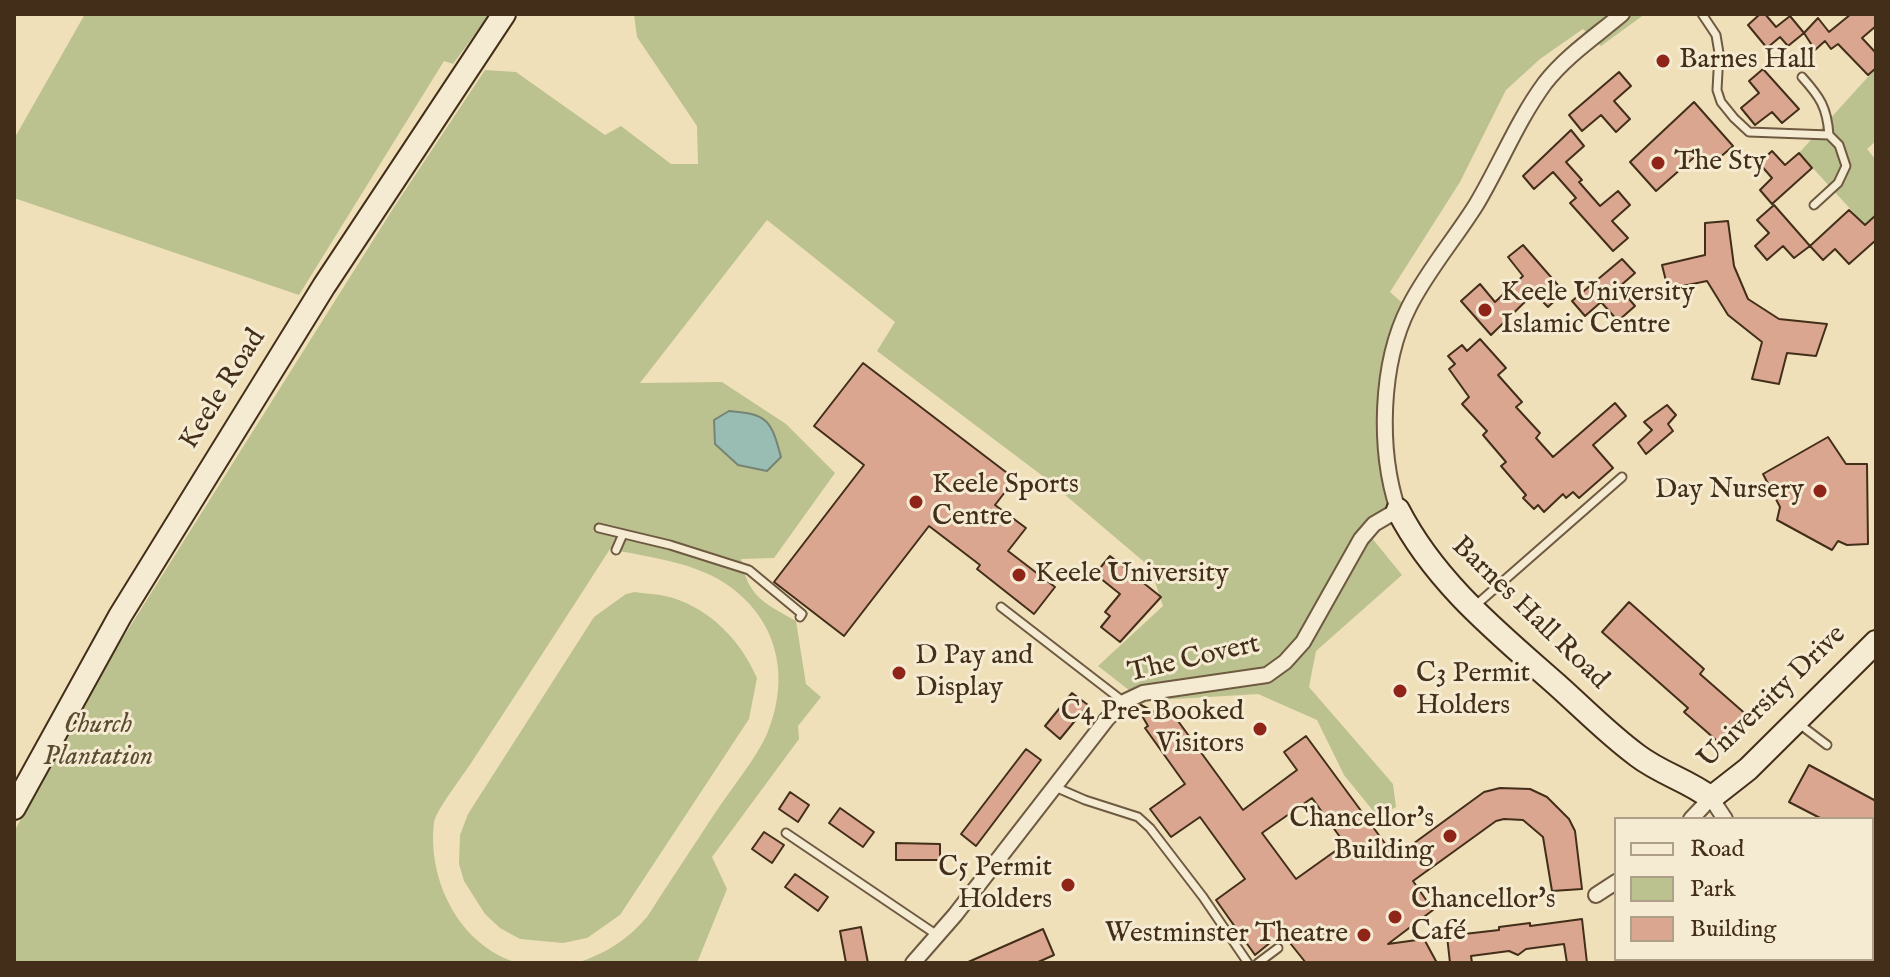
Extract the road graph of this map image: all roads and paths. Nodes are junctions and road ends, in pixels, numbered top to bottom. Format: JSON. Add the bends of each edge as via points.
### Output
{"nodes":[{"id":1,"x":504,"y":14,"type":"edge"},
{"id":2,"x":1622,"y":14,"type":"edge"},
{"id":3,"x":1702,"y":14,"type":"edge"},
{"id":4,"x":1802,"y":77,"type":"dead end"},
{"id":5,"x":1829,"y":135,"type":"junction"},
{"id":6,"x":1814,"y":205,"type":"dead end"},
{"id":7,"x":1622,"y":477,"type":"dead end"},
{"id":8,"x":1398,"y":510,"type":"junction"},
{"id":9,"x":599,"y":528,"type":"dead end"},
{"id":10,"x":623,"y":534,"type":"junction"},
{"id":11,"x":616,"y":550,"type":"dead end"},
{"id":12,"x":1001,"y":607,"type":"dead end"},
{"id":13,"x":1472,"y":609,"type":"junction"},
{"id":14,"x":800,"y":617,"type":"dead end"},
{"id":15,"x":1876,"y":642,"type":"edge"},
{"id":16,"x":1124,"y":702,"type":"junction"},
{"id":17,"x":1797,"y":721,"type":"junction"},
{"id":18,"x":1827,"y":745,"type":"dead end"},
{"id":19,"x":1053,"y":786,"type":"junction"},
{"id":20,"x":1711,"y":798,"type":"junction"},
{"id":21,"x":14,"y":808,"type":"edge"},
{"id":22,"x":1693,"y":817,"type":"edge"},
{"id":23,"x":1724,"y":817,"type":"edge"},
{"id":24,"x":786,"y":833,"type":"dead end"},
{"id":25,"x":1614,"y":883,"type":"edge"},
{"id":26,"x":1596,"y":895,"type":"dead end"},
{"id":27,"x":938,"y":936,"type":"junction"},
{"id":28,"x":1278,"y":948,"type":"dead end"},
{"id":29,"x":913,"y":963,"type":"edge"},
{"id":30,"x":1248,"y":963,"type":"edge"},
{"id":31,"x":1258,"y":963,"type":"edge"}],
"edges":[{"from":1,"to":21,"type":"street","name":"Keele Road","via":[[324,286],[136,590]]},
{"from":2,"to":8,"type":"street","name":"Barnes Hall Road","via":[[1547,81],[1408,308],[1389,374],[1386,410],[1389,483]]},
{"from":3,"to":5,"type":"lane","via":[[1716,35],[1717,90],[1734,118],[1749,132]]},
{"from":4,"to":5,"type":"lane","via":[[1827,114]]},
{"from":5,"to":6,"type":"lane","via":[[1846,166],[1838,183]]},
{"from":7,"to":13,"type":"lane"},
{"from":8,"to":13,"type":"street","name":"Barnes Hall Road","via":[[1423,554]]},
{"from":8,"to":16,"type":"street","name":"The Covert","via":[[1366,532],[1303,642],[1267,675],[1143,693]]},
{"from":9,"to":10,"type":"lane"},
{"from":10,"to":11,"type":"lane"},
{"from":10,"to":14,"type":"lane","via":[[749,570]]},
{"from":12,"to":16,"type":"lane"},
{"from":13,"to":20,"type":"street","name":"Barnes Hall Road","via":[[1635,754]]},
{"from":15,"to":17,"type":"street","name":"University Drive"},
{"from":16,"to":19,"type":"street","name":"The Covert"},
{"from":17,"to":18,"type":"lane"},
{"from":17,"to":20,"type":"street","name":"University Drive"},
{"from":19,"to":27,"type":"street","name":"The Covert"},
{"from":19,"to":30,"type":"lane","via":[[1144,822]]},
{"from":20,"to":22,"type":"street"},
{"from":20,"to":23,"type":"street"},
{"from":24,"to":27,"type":"lane"},
{"from":25,"to":26,"type":"street"},
{"from":27,"to":29,"type":"street","name":"The Covert"},
{"from":28,"to":31,"type":"lane"}]}
